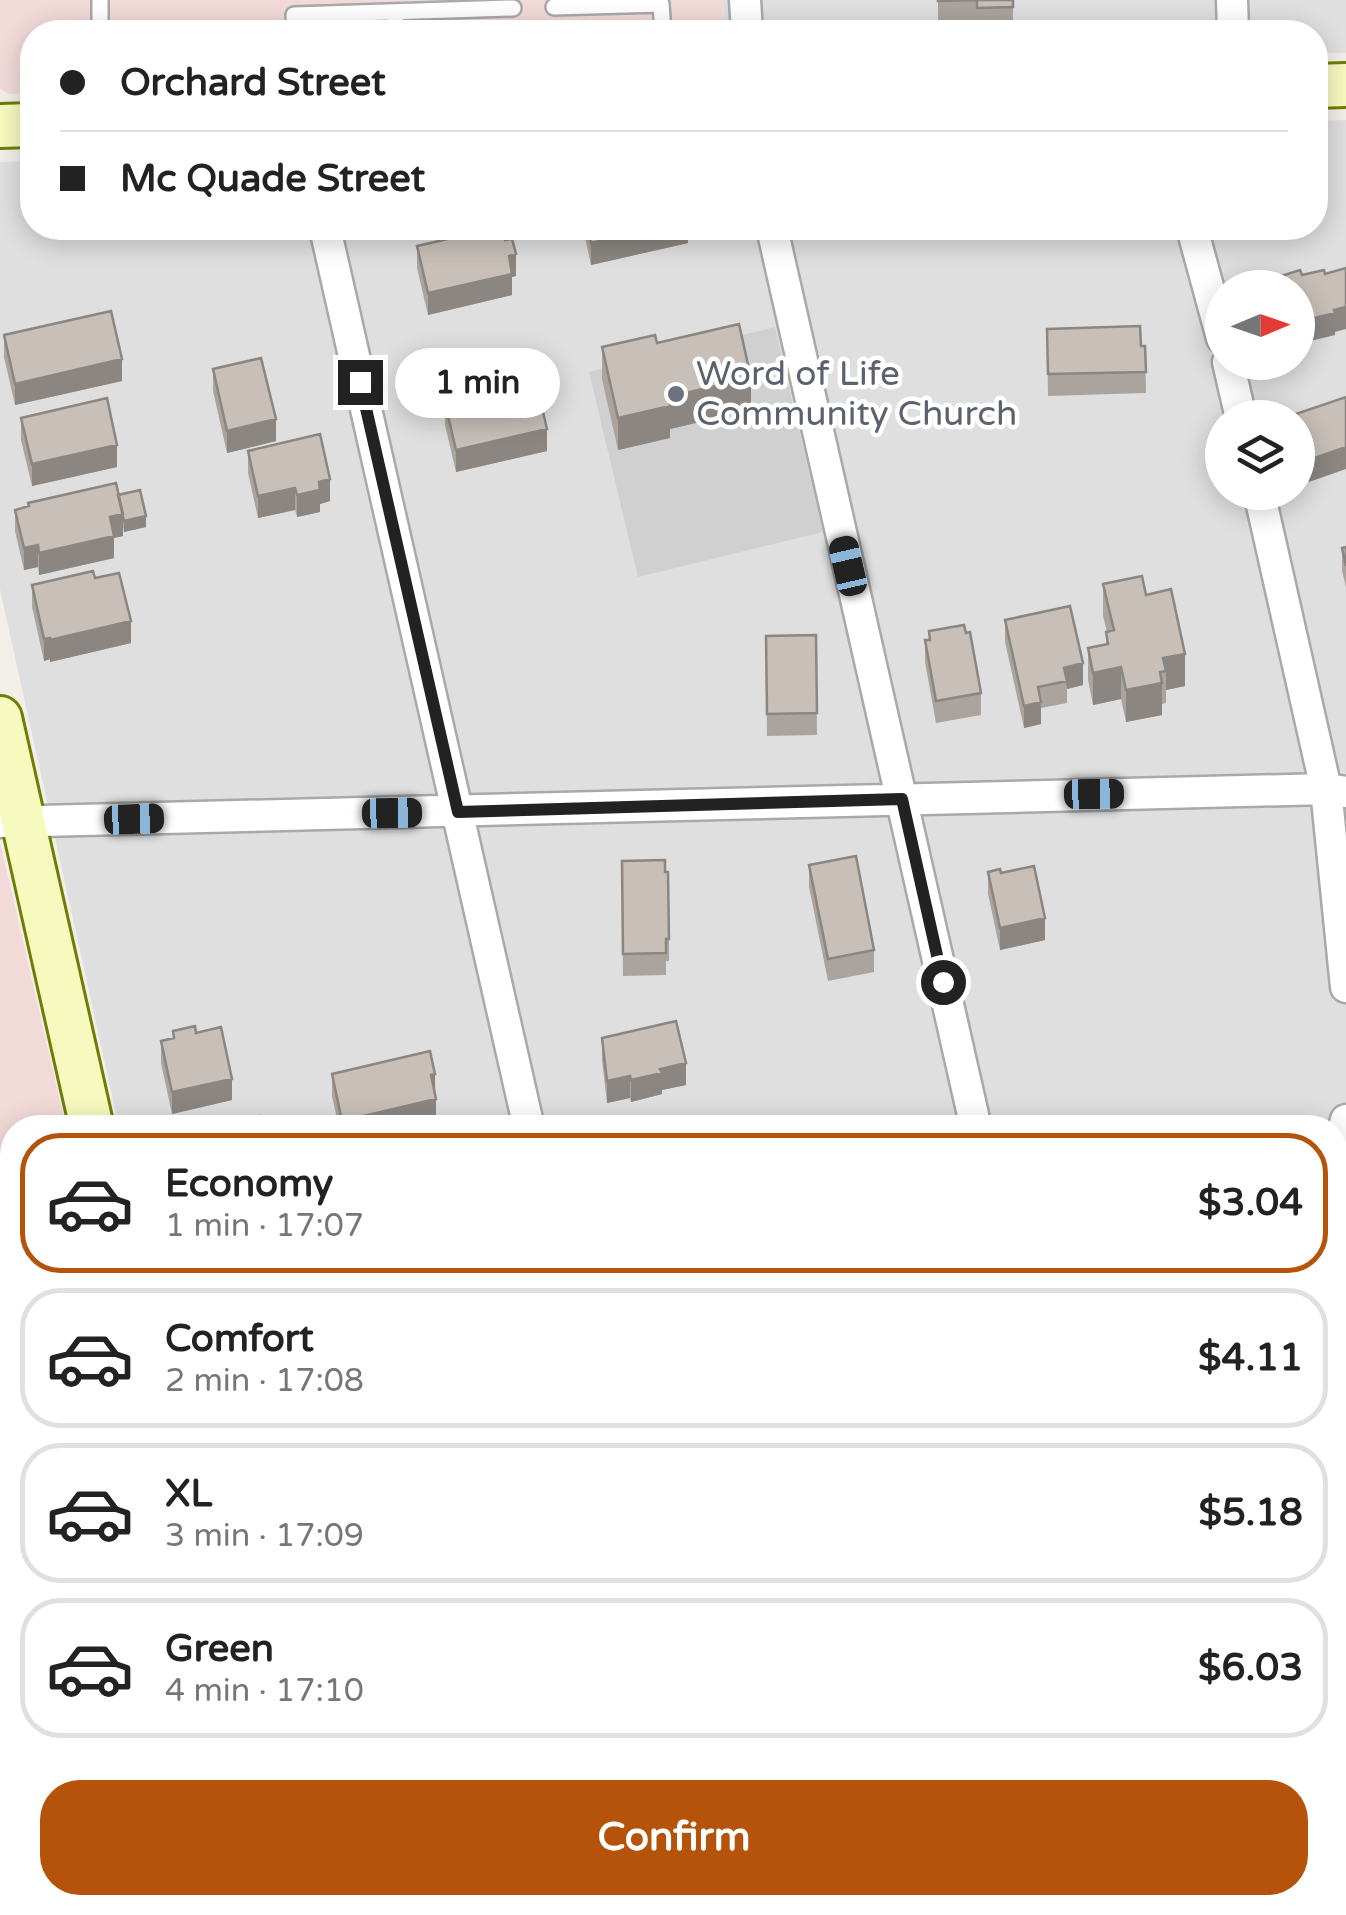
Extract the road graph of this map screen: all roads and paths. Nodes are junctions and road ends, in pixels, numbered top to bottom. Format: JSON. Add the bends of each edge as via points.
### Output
{"nodes":[{"id":1,"x":661,"y":2,"type":"edge"},
{"id":2,"x":554,"y":6,"type":"dead end"},
{"id":3,"x":294,"y":8,"type":"edge"},
{"id":4,"x":513,"y":8,"type":"dead end"},
{"id":5,"x":395,"y":12,"type":"junction"},
{"id":6,"x":395,"y":20,"type":"edge"},
{"id":7,"x":327,"y":240,"type":"edge"},
{"id":8,"x":775,"y":240,"type":"edge"},
{"id":9,"x":1195,"y":240,"type":"edge"},
{"id":10,"x":1205,"y":276,"type":"edge"},
{"id":11,"x":1264,"y":510,"type":"edge"},
{"id":12,"x":0,"y":718,"type":"edge"},
{"id":13,"x":1336,"y":790,"type":"edge"},
{"id":14,"x":902,"y":799,"type":"junction"},
{"id":15,"x":458,"y":812,"type":"junction"},
{"id":16,"x":12,"y":822,"type":"edge"},
{"id":17,"x":1346,"y":987,"type":"edge"},
{"id":18,"x":89,"y":1115,"type":"edge"},
{"id":19,"x":526,"y":1115,"type":"edge"},
{"id":20,"x":973,"y":1115,"type":"edge"}],
"edges":[{"from":1,"to":2,"type":"lane"},
{"from":3,"to":5,"type":"lane"},
{"from":4,"to":5,"type":"lane"},
{"from":5,"to":6,"type":"lane"},
{"from":7,"to":15,"type":"street"},
{"from":8,"to":14,"type":"street"},
{"from":9,"to":10,"type":"street"},
{"from":11,"to":13,"type":"street"},
{"from":12,"to":16,"type":"street"},
{"from":13,"to":14,"type":"street"},
{"from":13,"to":17,"type":"street"},
{"from":14,"to":15,"type":"street"},
{"from":14,"to":20,"type":"street"},
{"from":15,"to":16,"type":"street"},
{"from":15,"to":19,"type":"street"},
{"from":16,"to":18,"type":"street"}]}
